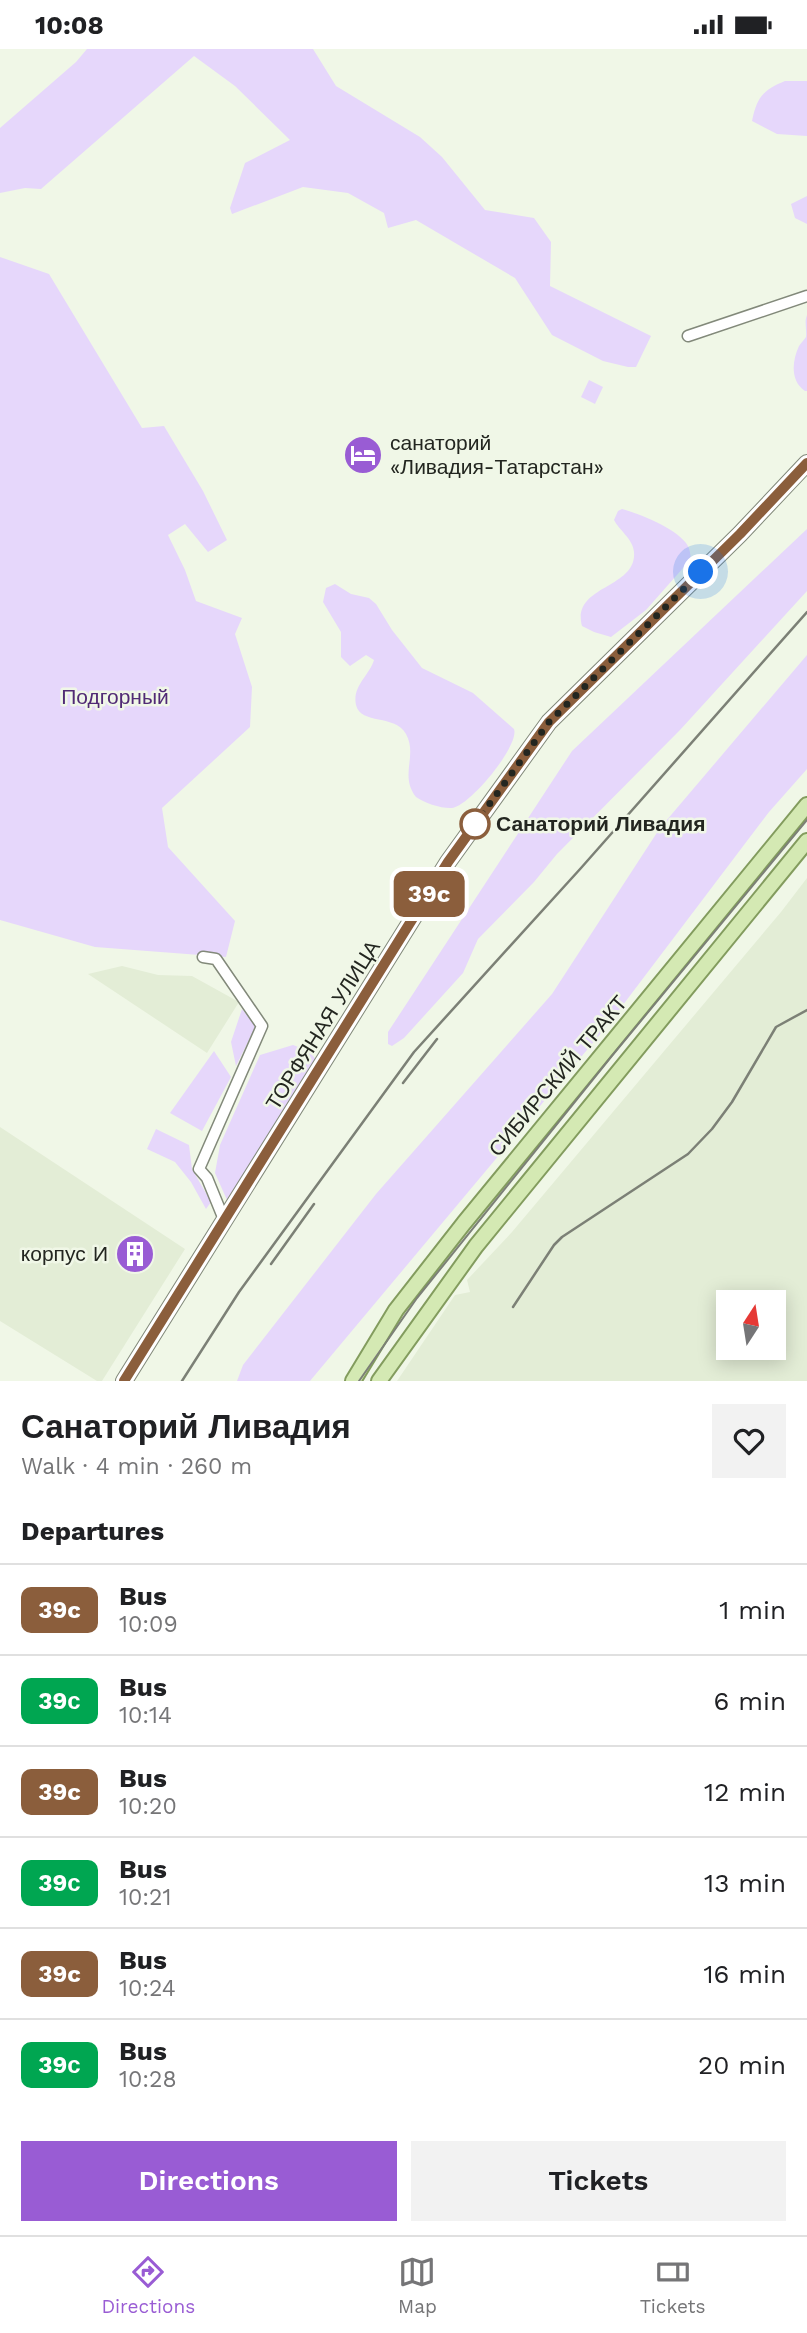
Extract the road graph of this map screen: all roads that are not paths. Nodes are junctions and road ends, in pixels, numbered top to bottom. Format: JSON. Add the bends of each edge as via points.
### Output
{"nodes":[{"id":1,"x":807,"y":296,"type":"edge"},
{"id":2,"x":688,"y":335,"type":"dead end"},
{"id":3,"x":807,"y":463,"type":"edge"},
{"id":4,"x":807,"y":805,"type":"edge"},
{"id":5,"x":807,"y":841,"type":"edge"},
{"id":6,"x":203,"y":957,"type":"dead end"},
{"id":7,"x":225,"y":1222,"type":"junction"},
{"id":8,"x":124,"y":1381,"type":"edge"},
{"id":9,"x":353,"y":1381,"type":"edge"},
{"id":10,"x":379,"y":1381,"type":"edge"}],
"edges":[{"from":1,"to":2,"type":"street"},
{"from":3,"to":7,"type":"street","name":"ТОРФЯНАЯ УЛИЦА","via":[[549,722],[448,862]]},
{"from":4,"to":9,"type":"main road","name":"СИБИРСКИЙ ТРАКТ","via":[[464,1223],[396,1310]]},
{"from":5,"to":10,"type":"main road","name":"СИБИРСКИЙ ТРАКТ","via":[[476,1246]]},
{"from":6,"to":7,"type":"street","via":[[216,959],[262,1025],[199,1169]]},
{"from":7,"to":8,"type":"street","name":"ТОРФЯНАЯ УЛИЦА"}]}
